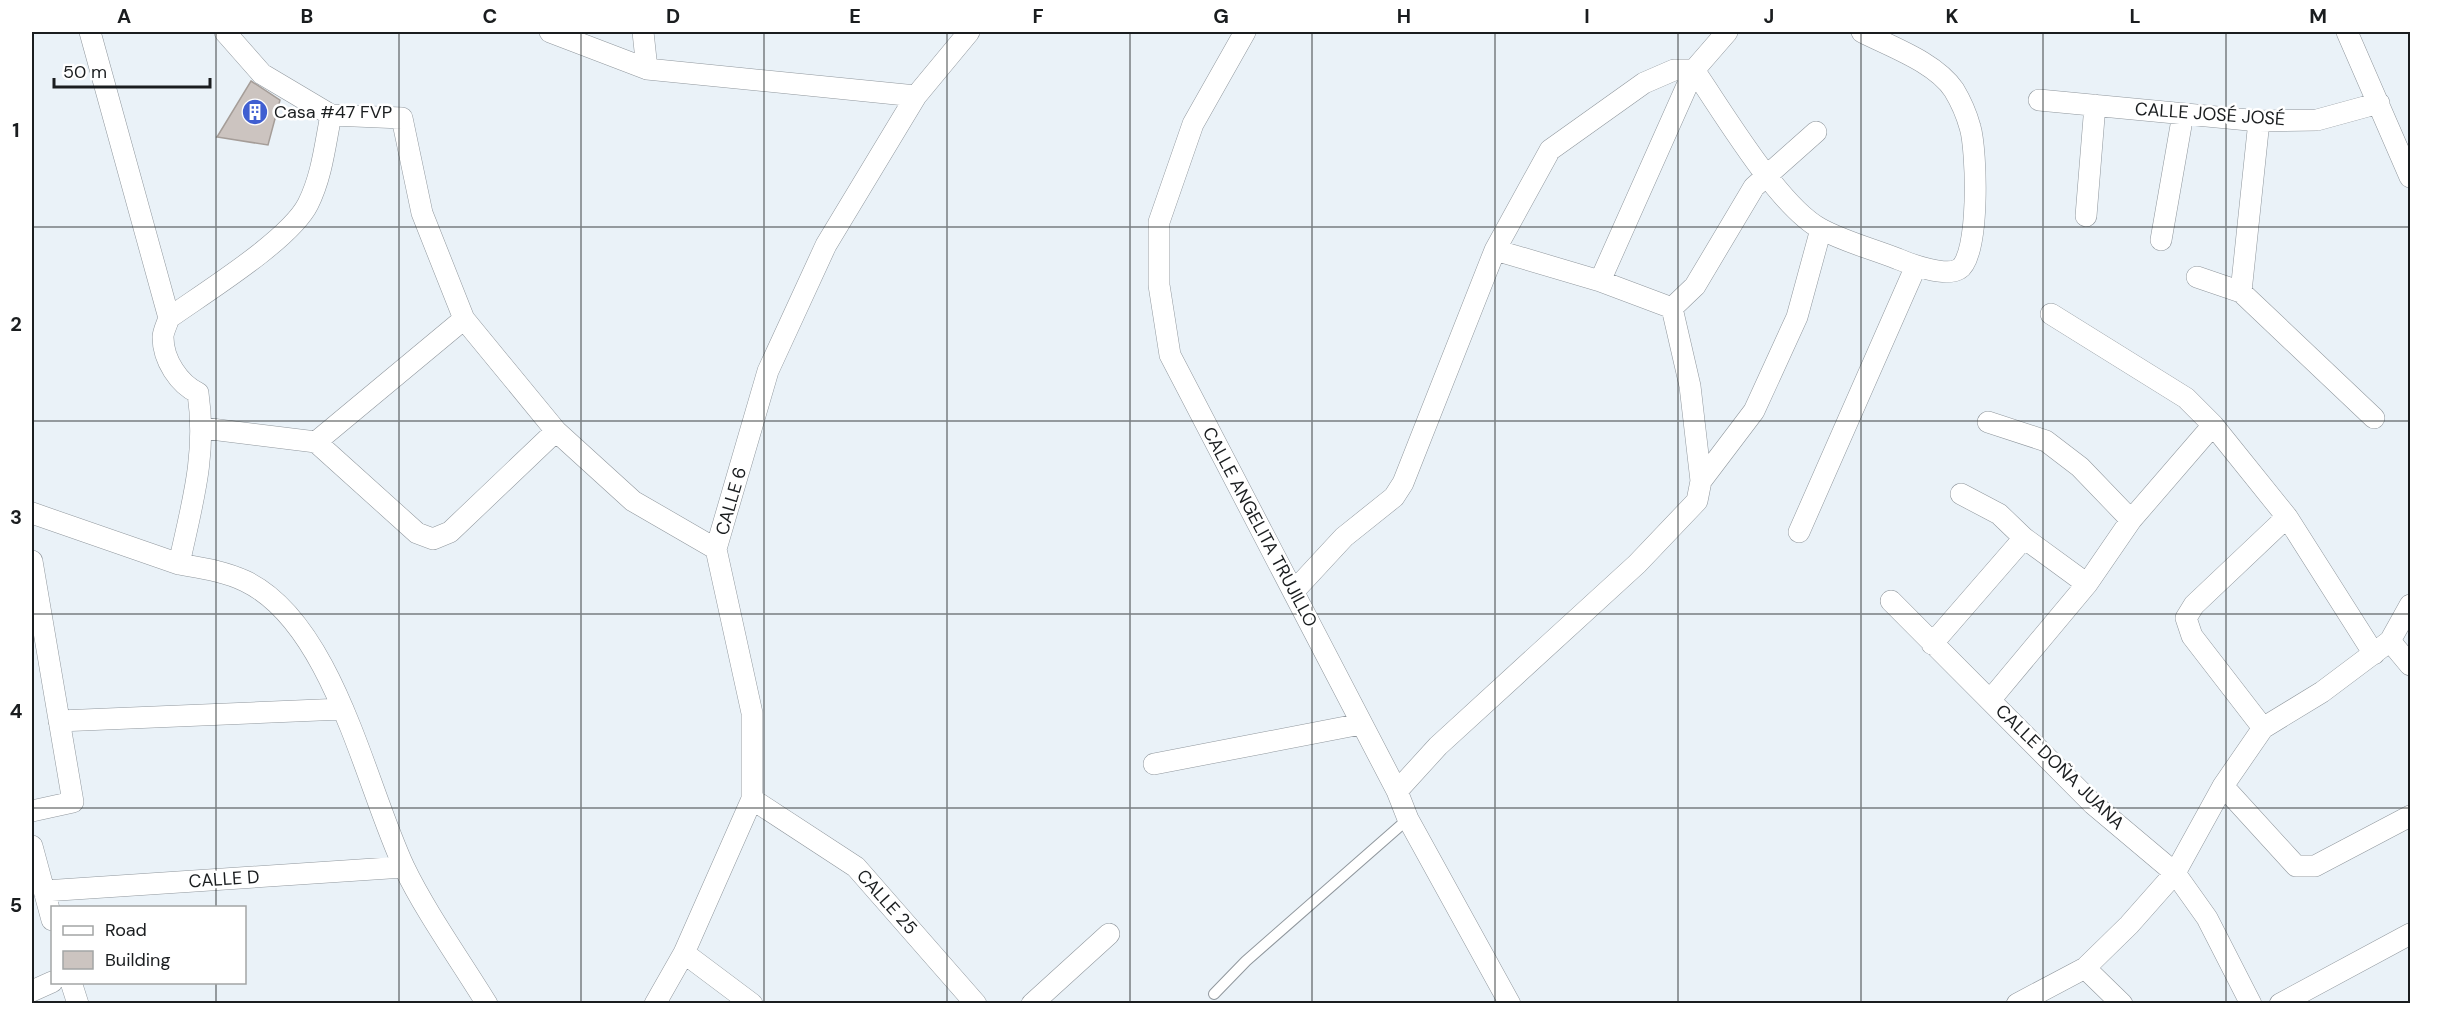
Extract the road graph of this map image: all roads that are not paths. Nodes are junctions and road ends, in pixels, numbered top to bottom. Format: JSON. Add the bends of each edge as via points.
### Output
{"nodes":[{"id":1,"x":90,"y":32,"type":"edge"},
{"id":2,"x":225,"y":32,"type":"edge"},
{"id":3,"x":550,"y":32,"type":"edge"},
{"id":4,"x":643,"y":32,"type":"edge"},
{"id":5,"x":969,"y":32,"type":"edge"},
{"id":6,"x":1245,"y":32,"type":"edge"},
{"id":7,"x":1727,"y":32,"type":"edge"},
{"id":8,"x":1862,"y":32,"type":"edge"},
{"id":9,"x":2344,"y":32,"type":"edge"},
{"id":10,"x":647,"y":69,"type":"junction"},
{"id":11,"x":1694,"y":70,"type":"junction"},
{"id":12,"x":916,"y":96,"type":"junction"},
{"id":13,"x":2039,"y":100,"type":"dead end"},
{"id":14,"x":2379,"y":103,"type":"junction"},
{"id":15,"x":2095,"y":105,"type":"junction"},
{"id":16,"x":2183,"y":114,"type":"junction"},
{"id":17,"x":331,"y":115,"type":"junction"},
{"id":18,"x":2259,"y":121,"type":"junction"},
{"id":19,"x":1816,"y":132,"type":"dead end"},
{"id":20,"x":1767,"y":176,"type":"junction"},
{"id":21,"x":2410,"y":177,"type":"edge"},
{"id":22,"x":2086,"y":216,"type":"dead end"},
{"id":23,"x":1821,"y":229,"type":"junction"},
{"id":24,"x":2161,"y":240,"type":"dead end"},
{"id":25,"x":1495,"y":250,"type":"junction"},
{"id":26,"x":1916,"y":266,"type":"junction"},
{"id":27,"x":2197,"y":277,"type":"dead end"},
{"id":28,"x":1600,"y":281,"type":"junction"},
{"id":29,"x":2241,"y":292,"type":"junction"},
{"id":30,"x":1672,"y":308,"type":"junction"},
{"id":31,"x":2051,"y":314,"type":"dead end"},
{"id":32,"x":169,"y":318,"type":"junction"},
{"id":33,"x":464,"y":319,"type":"junction"},
{"id":34,"x":2374,"y":418,"type":"dead end"},
{"id":35,"x":1988,"y":422,"type":"dead end"},
{"id":36,"x":2213,"y":425,"type":"junction"},
{"id":37,"x":203,"y":428,"type":"junction"},
{"id":38,"x":556,"y":431,"type":"junction"},
{"id":39,"x":316,"y":442,"type":"junction"},
{"id":40,"x":1701,"y":481,"type":"junction"},
{"id":41,"x":1961,"y":494,"type":"dead end"},
{"id":42,"x":32,"y":513,"type":"edge"},
{"id":43,"x":2287,"y":517,"type":"junction"},
{"id":44,"x":2131,"y":520,"type":"junction"},
{"id":45,"x":1799,"y":532,"type":"dead end"},
{"id":46,"x":2024,"y":538,"type":"junction"},
{"id":47,"x":716,"y":549,"type":"junction"},
{"id":48,"x":32,"y":561,"type":"edge"},
{"id":49,"x":179,"y":564,"type":"junction"},
{"id":50,"x":2087,"y":584,"type":"junction"},
{"id":51,"x":1294,"y":591,"type":"junction"},
{"id":52,"x":1891,"y":601,"type":"dead end"},
{"id":53,"x":2410,"y":605,"type":"edge"},
{"id":54,"x":1932,"y":644,"type":"junction"},
{"id":55,"x":2382,"y":648,"type":"junction"},
{"id":56,"x":2410,"y":664,"type":"edge"},
{"id":57,"x":1991,"y":699,"type":"junction"},
{"id":58,"x":343,"y":709,"type":"junction"},
{"id":59,"x":59,"y":721,"type":"junction"},
{"id":60,"x":1360,"y":724,"type":"junction"},
{"id":61,"x":2263,"y":728,"type":"junction"},
{"id":62,"x":1154,"y":764,"type":"dead end"},
{"id":63,"x":2223,"y":786,"type":"junction"},
{"id":64,"x":1398,"y":791,"type":"junction"},
{"id":65,"x":752,"y":799,"type":"junction"},
{"id":66,"x":32,"y":811,"type":"edge"},
{"id":67,"x":2410,"y":816,"type":"edge"},
{"id":68,"x":1408,"y":819,"type":"junction"},
{"id":69,"x":32,"y":846,"type":"edge"},
{"id":70,"x":404,"y":867,"type":"junction"},
{"id":71,"x":2175,"y":873,"type":"junction"},
{"id":72,"x":44,"y":891,"type":"junction"},
{"id":73,"x":51,"y":916,"type":"edge"},
{"id":74,"x":1109,"y":934,"type":"dead end"},
{"id":75,"x":2410,"y":934,"type":"edge"},
{"id":76,"x":684,"y":953,"type":"junction"},
{"id":77,"x":2085,"y":968,"type":"junction"},
{"id":78,"x":51,"y":982,"type":"edge"},
{"id":79,"x":72,"y":984,"type":"edge"},
{"id":80,"x":32,"y":992,"type":"edge"},
{"id":81,"x":1214,"y":994,"type":"dead end"},
{"id":82,"x":78,"y":1004,"type":"edge"},
{"id":83,"x":487,"y":1004,"type":"edge"},
{"id":84,"x":655,"y":1004,"type":"edge"},
{"id":85,"x":752,"y":1004,"type":"edge"},
{"id":86,"x":976,"y":1004,"type":"edge"},
{"id":87,"x":1032,"y":1004,"type":"edge"},
{"id":88,"x":1510,"y":1004,"type":"edge"},
{"id":89,"x":2017,"y":1004,"type":"edge"},
{"id":90,"x":2122,"y":1004,"type":"edge"},
{"id":91,"x":2251,"y":1004,"type":"edge"},
{"id":92,"x":2280,"y":1004,"type":"edge"}],
"edges":[{"from":1,"to":32,"type":"street"},
{"from":2,"to":17,"type":"street","via":[[262,74]]},
{"from":3,"to":10,"type":"street"},
{"from":4,"to":10,"type":"street"},
{"from":5,"to":12,"type":"street","name":"CALLE 6"},
{"from":6,"to":51,"type":"street","name":"CALLE ANGELITA TRUJILLO","via":[[1192,124],[1159,222],[1159,285],[1170,355]]},
{"from":7,"to":11,"type":"street"},
{"from":8,"to":26,"type":"street","via":[[1931,68],[1953,89],[1970,127],[1975,165],[1974,221],[1967,262],[1950,272]]},
{"from":9,"to":14,"type":"street"},
{"from":10,"to":12,"type":"street"},
{"from":11,"to":20,"type":"street"},
{"from":11,"to":25,"type":"street","via":[[1674,70],[1644,83],[1550,150]]},
{"from":11,"to":28,"type":"street"},
{"from":12,"to":47,"type":"street","name":"CALLE 6","via":[[826,246],[768,371]]},
{"from":13,"to":15,"type":"street","name":"CALLE JOSÉ JOSÉ"},
{"from":14,"to":18,"type":"street","name":"CALLE JOSÉ JOSÉ","via":[[2317,120]]},
{"from":14,"to":21,"type":"street"},
{"from":15,"to":16,"type":"street","name":"CALLE JOSÉ JOSÉ"},
{"from":15,"to":22,"type":"street"},
{"from":16,"to":18,"type":"street","name":"CALLE JOSÉ JOSÉ"},
{"from":16,"to":24,"type":"street"},
{"from":17,"to":32,"type":"street","via":[[319,179],[307,207],[288,232]]},
{"from":17,"to":33,"type":"street","via":[[402,118],[422,213]]},
{"from":18,"to":29,"type":"street"},
{"from":19,"to":20,"type":"street"},
{"from":20,"to":23,"type":"street","via":[[1802,216]]},
{"from":20,"to":30,"type":"street","via":[[1754,187],[1695,286]]},
{"from":23,"to":26,"type":"street"},
{"from":23,"to":40,"type":"street","via":[[1797,317],[1754,411]]},
{"from":25,"to":28,"type":"street"},
{"from":25,"to":51,"type":"street","via":[[1399,490],[1344,537]]},
{"from":26,"to":45,"type":"street"},
{"from":27,"to":29,"type":"street"},
{"from":28,"to":30,"type":"street"},
{"from":29,"to":34,"type":"street"},
{"from":30,"to":40,"type":"street","via":[[1690,386]]},
{"from":31,"to":36,"type":"street","via":[[2186,398]]},
{"from":32,"to":37,"type":"street","via":[[163,337],[172,368],[183,386],[198,393]]},
{"from":33,"to":38,"type":"street"},
{"from":33,"to":39,"type":"street"},
{"from":35,"to":44,"type":"street","via":[[2046,441],[2080,467]]},
{"from":36,"to":43,"type":"street"},
{"from":36,"to":44,"type":"street"},
{"from":37,"to":39,"type":"street"},
{"from":37,"to":49,"type":"street","via":[[197,487]]},
{"from":38,"to":39,"type":"street","via":[[450,532],[433,539],[417,533]]},
{"from":38,"to":47,"type":"street","via":[[633,501]]},
{"from":40,"to":64,"type":"street","via":[[1697,501],[1637,564],[1438,746]]},
{"from":41,"to":46,"type":"street","via":[[1999,514]]},
{"from":42,"to":49,"type":"street"},
{"from":43,"to":55,"type":"street"},
{"from":43,"to":61,"type":"street","via":[[2194,605],[2187,618],[2192,636]]},
{"from":44,"to":50,"type":"street"},
{"from":46,"to":50,"type":"street"},
{"from":46,"to":54,"type":"street"},
{"from":47,"to":65,"type":"street","name":"CALLE 6","via":[[753,713]]},
{"from":48,"to":59,"type":"street"},
{"from":49,"to":58,"type":"street","via":[[224,573],[269,596],[308,640]]},
{"from":50,"to":57,"type":"street"},
{"from":51,"to":60,"type":"street","name":"CALLE ANGELITA TRUJILLO"},
{"from":52,"to":54,"type":"street","name":"CALLE DOÑA JUANA"},
{"from":53,"to":55,"type":"street"},
{"from":54,"to":57,"type":"street","name":"CALLE DOÑA JUANA"},
{"from":55,"to":56,"type":"street"},
{"from":55,"to":61,"type":"street","via":[[2322,692]]},
{"from":57,"to":71,"type":"street","name":"CALLE DOÑA JUANA","via":[[2093,804]]},
{"from":58,"to":59,"type":"street"},
{"from":58,"to":70,"type":"street"},
{"from":59,"to":66,"type":"street","via":[[73,802]]},
{"from":60,"to":62,"type":"street"},
{"from":60,"to":64,"type":"street","name":"CALLE ANGELITA TRUJILLO"},
{"from":61,"to":63,"type":"street"},
{"from":63,"to":67,"type":"street","via":[[2296,866],[2314,866]]},
{"from":63,"to":71,"type":"street"},
{"from":64,"to":68,"type":"street","name":"CALLE ANGELITA TRUJILLO"},
{"from":65,"to":76,"type":"street","name":"CALLE 6"},
{"from":65,"to":86,"type":"street","name":"CALLE 25","via":[[856,867]]},
{"from":68,"to":81,"type":"lane","via":[[1246,961]]},
{"from":68,"to":88,"type":"street","name":"CALLE ANGELITA TRUJILLO"},
{"from":69,"to":72,"type":"street"},
{"from":70,"to":72,"type":"street","name":"CALLE D"},
{"from":70,"to":83,"type":"street"},
{"from":71,"to":77,"type":"street"},
{"from":71,"to":91,"type":"street","name":"CALLE DOÑA JUANA","via":[[2207,918]]},
{"from":72,"to":73,"type":"street"},
{"from":74,"to":87,"type":"street"},
{"from":75,"to":92,"type":"street"},
{"from":76,"to":84,"type":"street","name":"CALLE 6"},
{"from":76,"to":85,"type":"street"},
{"from":77,"to":89,"type":"street"},
{"from":77,"to":90,"type":"street"},
{"from":78,"to":80,"type":"street"},
{"from":79,"to":82,"type":"street"}]}
